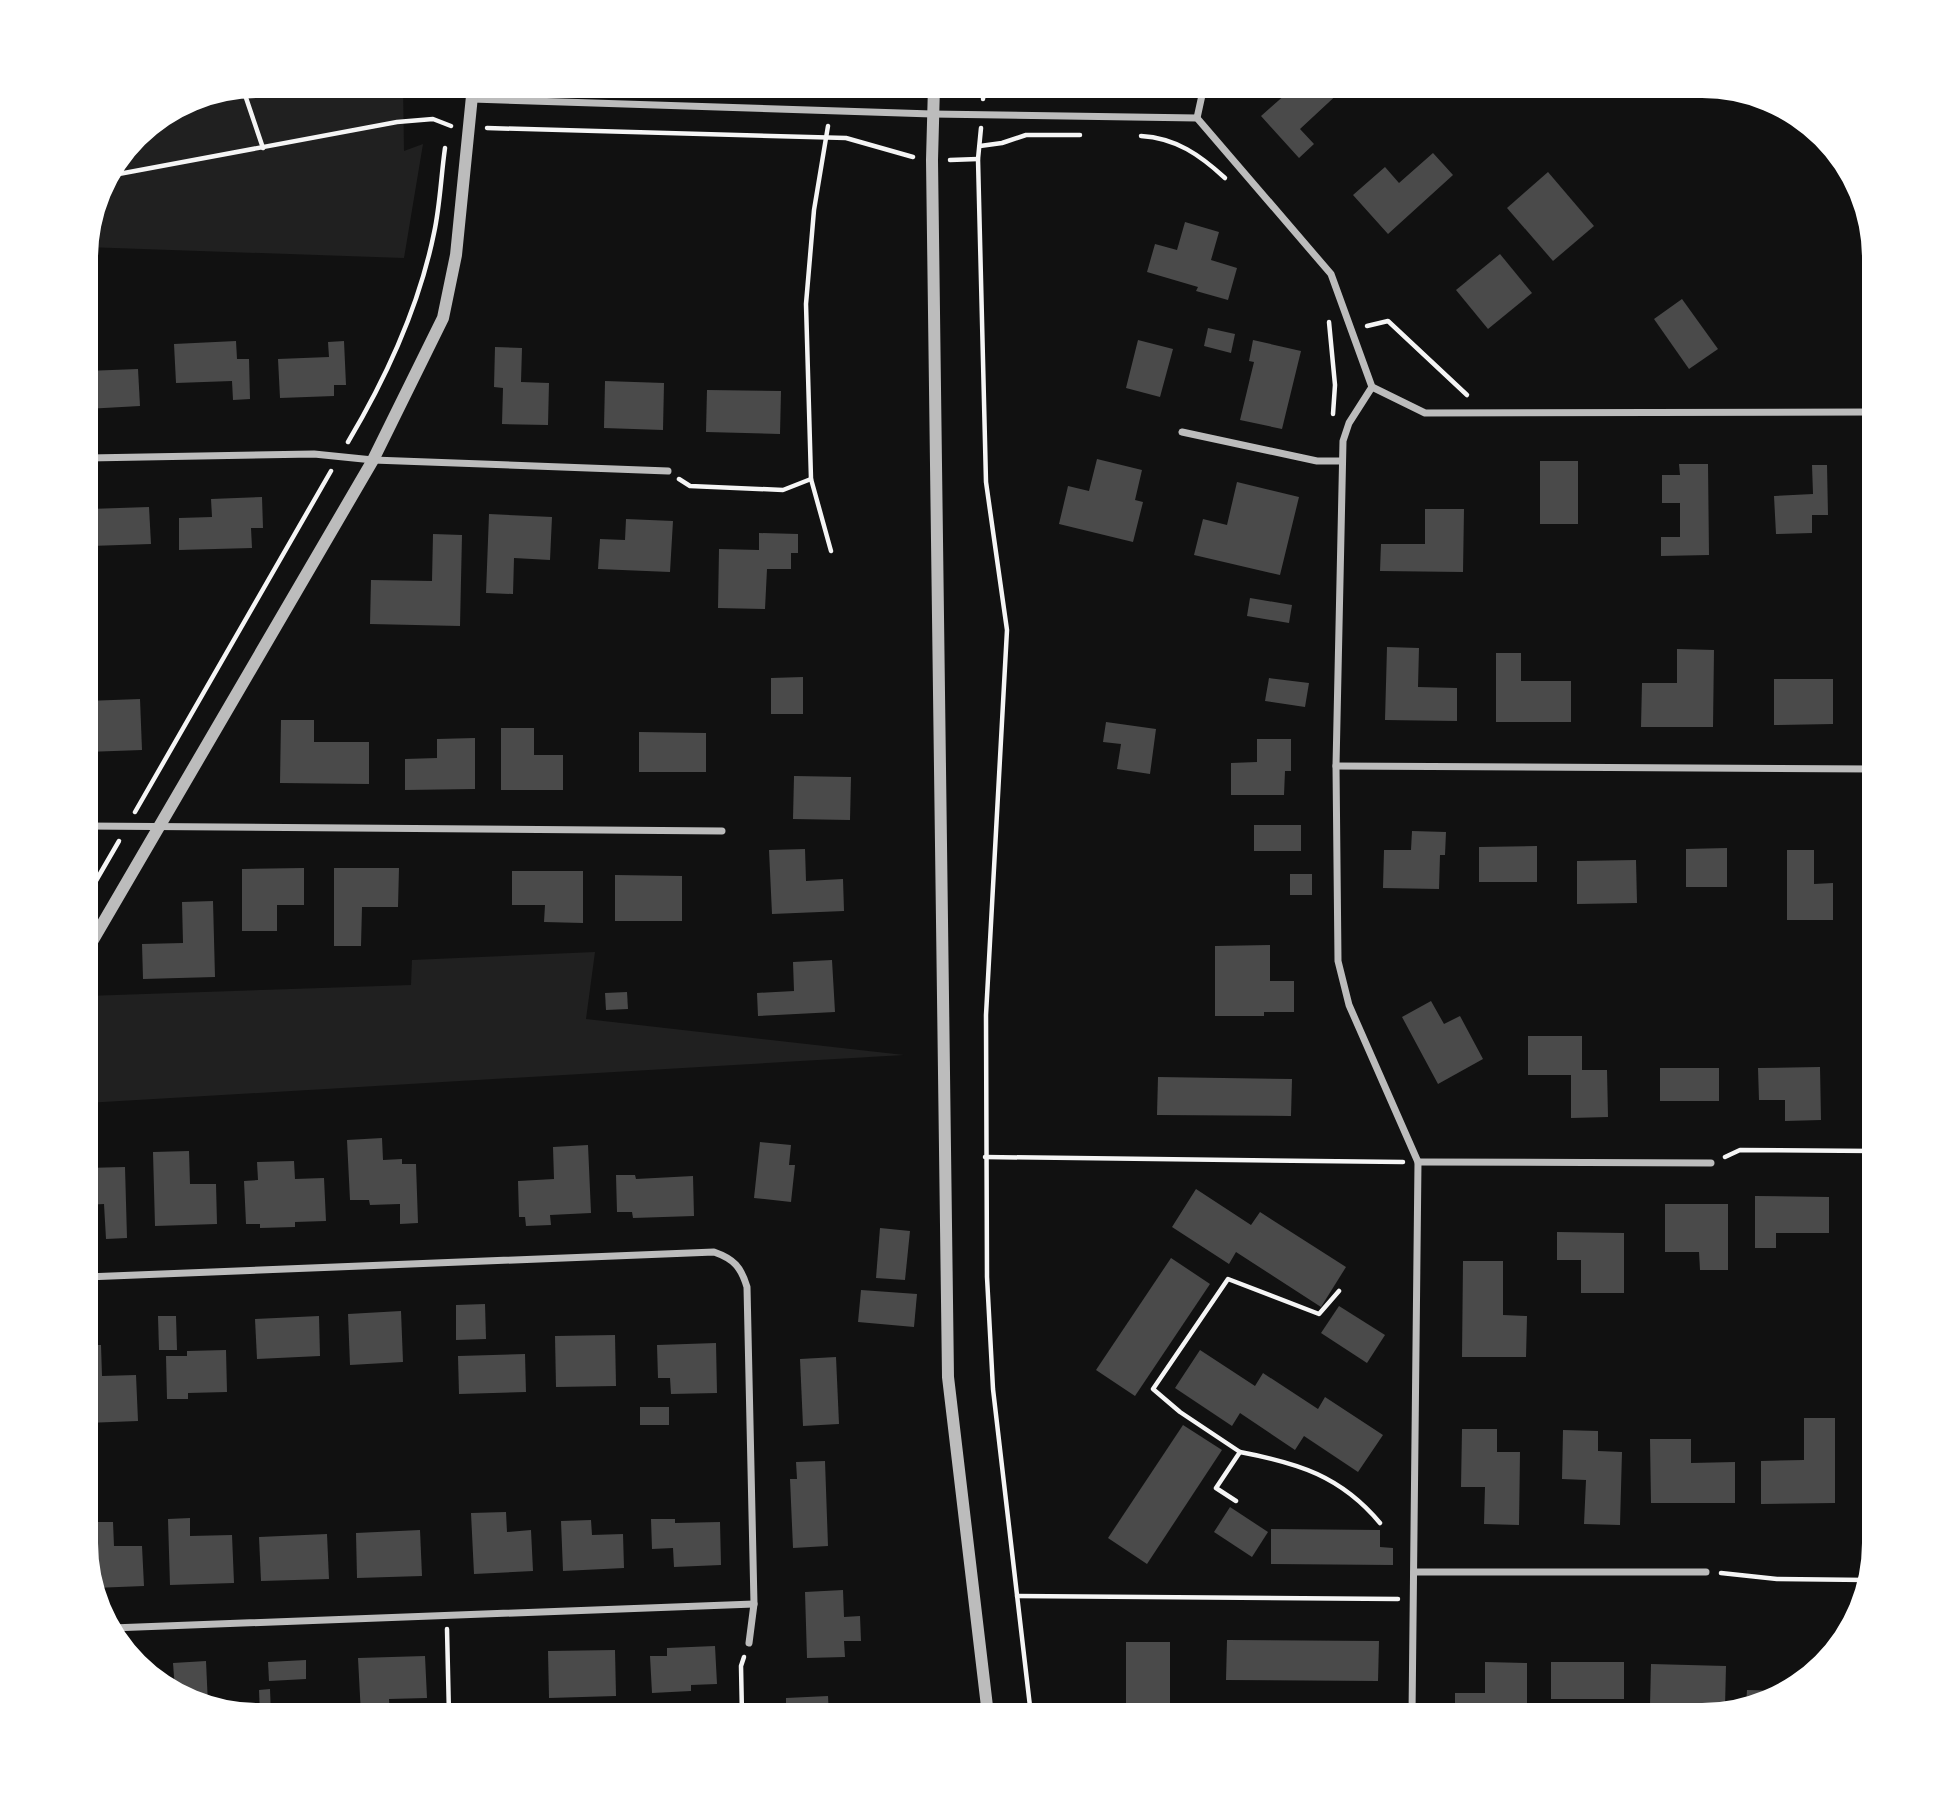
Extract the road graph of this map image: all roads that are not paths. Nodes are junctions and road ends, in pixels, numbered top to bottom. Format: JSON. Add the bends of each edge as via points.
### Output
{"nodes":[{"id":1,"x":473,"y":98,"type":"edge"},
{"id":2,"x":585,"y":98,"type":"edge"},
{"id":3,"x":933,"y":98,"type":"edge"},
{"id":4,"x":1202,"y":98,"type":"edge"},
{"id":5,"x":932,"y":114,"type":"junction"},
{"id":6,"x":1197,"y":118,"type":"junction"},
{"id":7,"x":1372,"y":387,"type":"junction"},
{"id":8,"x":1862,"y":412,"type":"edge"},
{"id":9,"x":1182,"y":432,"type":"dead end"},
{"id":10,"x":98,"y":458,"type":"edge"},
{"id":11,"x":373,"y":460,"type":"junction"},
{"id":12,"x":1342,"y":461,"type":"junction"},
{"id":13,"x":668,"y":471,"type":"road end"},
{"id":14,"x":1335,"y":766,"type":"junction"},
{"id":15,"x":1862,"y":769,"type":"edge"},
{"id":16,"x":98,"y":826,"type":"edge"},
{"id":17,"x":160,"y":827,"type":"junction"},
{"id":18,"x":722,"y":831,"type":"dead end"},
{"id":19,"x":98,"y":932,"type":"edge"},
{"id":20,"x":1418,"y":1162,"type":"junction"},
{"id":21,"x":1711,"y":1164,"type":"road end"},
{"id":22,"x":98,"y":1277,"type":"edge"},
{"id":23,"x":1414,"y":1572,"type":"junction"},
{"id":24,"x":1706,"y":1572,"type":"road end"},
{"id":25,"x":754,"y":1604,"type":"junction"},
{"id":26,"x":123,"y":1628,"type":"edge"},
{"id":27,"x":749,"y":1643,"type":"road end"},
{"id":28,"x":987,"y":1703,"type":"edge"},
{"id":29,"x":1412,"y":1703,"type":"edge"}],
"edges":[{"from":1,"to":11,"type":"street","via":[[456,255],[443,318]]},
{"from":2,"to":5,"type":"street"},
{"from":3,"to":5,"type":"street"},
{"from":4,"to":6,"type":"street"},
{"from":5,"to":6,"type":"street"},
{"from":5,"to":28,"type":"street","via":[[948,1377]]},
{"from":6,"to":7,"type":"street","via":[[1331,274]]},
{"from":7,"to":8,"type":"street","via":[[1424,413]]},
{"from":7,"to":12,"type":"street","via":[[1349,423]]},
{"from":9,"to":12,"type":"street","via":[[1317,461]]},
{"from":10,"to":11,"type":"street","via":[[314,454]]},
{"from":11,"to":13,"type":"street"},
{"from":11,"to":17,"type":"street"},
{"from":12,"to":14,"type":"street"},
{"from":14,"to":15,"type":"street"},
{"from":14,"to":20,"type":"street","via":[[1338,961],[1349,1005]]},
{"from":16,"to":17,"type":"street"},
{"from":17,"to":18,"type":"street"},
{"from":17,"to":19,"type":"street"},
{"from":20,"to":21,"type":"street"},
{"from":20,"to":23,"type":"street"},
{"from":22,"to":25,"type":"street","via":[[714,1252],[730,1258],[741,1269],[747,1287]]},
{"from":23,"to":24,"type":"street"},
{"from":23,"to":29,"type":"street"},
{"from":25,"to":26,"type":"street"},
{"from":25,"to":27,"type":"street"}]}
